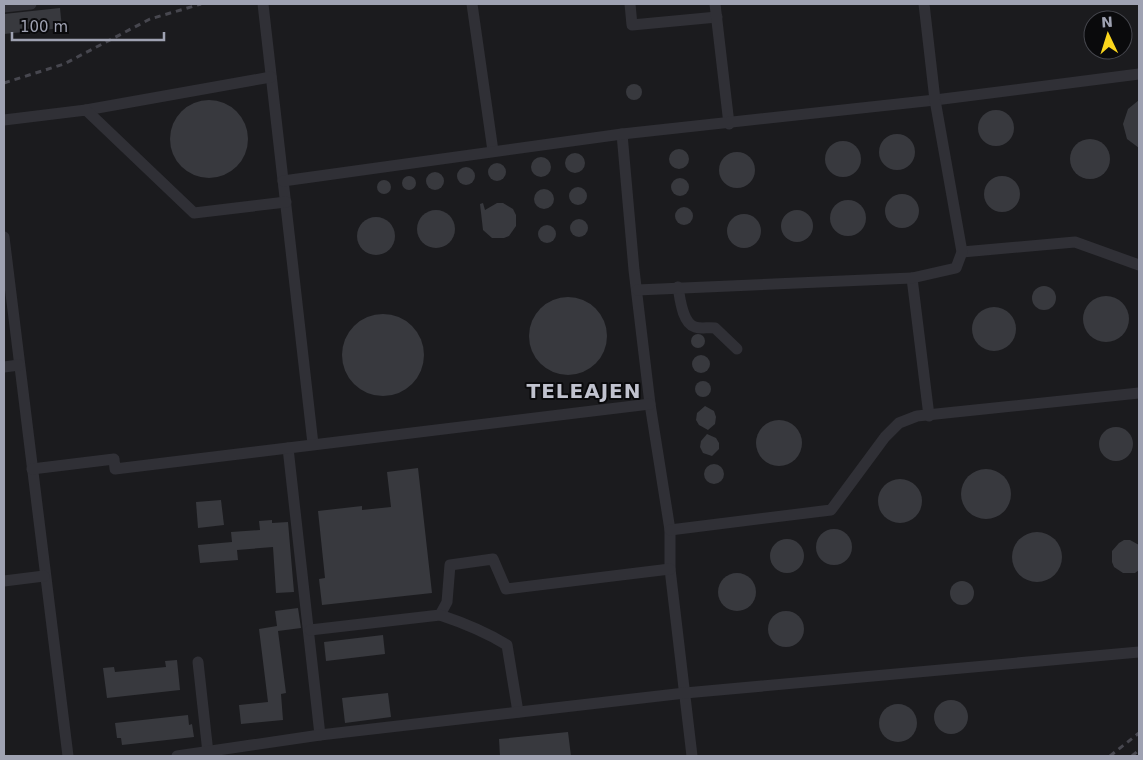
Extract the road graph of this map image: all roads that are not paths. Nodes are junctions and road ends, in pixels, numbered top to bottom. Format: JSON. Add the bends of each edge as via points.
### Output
{"nodes":[{"id":1,"x":31,"y":4,"type":"edge"},
{"id":2,"x":264,"y":4,"type":"edge"},
{"id":3,"x":472,"y":4,"type":"edge"},
{"id":4,"x":630,"y":4,"type":"edge"},
{"id":5,"x":715,"y":4,"type":"edge"},
{"id":6,"x":924,"y":4,"type":"edge"},
{"id":7,"x":4,"y":7,"type":"edge"},
{"id":8,"x":717,"y":17,"type":"junction"},
{"id":9,"x":1139,"y":74,"type":"edge"},
{"id":10,"x":271,"y":77,"type":"junction"},
{"id":11,"x":936,"y":100,"type":"junction"},
{"id":12,"x":86,"y":110,"type":"junction"},
{"id":13,"x":4,"y":120,"type":"edge"},
{"id":14,"x":730,"y":124,"type":"junction"},
{"id":15,"x":622,"y":134,"type":"junction"},
{"id":16,"x":493,"y":151,"type":"junction"},
{"id":17,"x":283,"y":181,"type":"junction"},
{"id":18,"x":286,"y":202,"type":"junction"},
{"id":19,"x":4,"y":237,"type":"edge"},
{"id":20,"x":962,"y":252,"type":"junction"},
{"id":21,"x":1139,"y":264,"type":"edge"},
{"id":22,"x":912,"y":278,"type":"junction"},
{"id":23,"x":678,"y":287,"type":"junction"},
{"id":24,"x":637,"y":290,"type":"junction"},
{"id":25,"x":737,"y":349,"type":"dead end"},
{"id":26,"x":19,"y":365,"type":"junction"},
{"id":27,"x":4,"y":367,"type":"edge"},
{"id":28,"x":1139,"y":392,"type":"edge"},
{"id":29,"x":650,"y":404,"type":"junction"},
{"id":30,"x":928,"y":416,"type":"junction"},
{"id":31,"x":313,"y":444,"type":"junction"},
{"id":32,"x":288,"y":448,"type":"junction"},
{"id":33,"x":32,"y":469,"type":"junction"},
{"id":34,"x":670,"y":530,"type":"junction"},
{"id":35,"x":670,"y":569,"type":"junction"},
{"id":36,"x":44,"y":576,"type":"junction"},
{"id":37,"x":4,"y":582,"type":"edge"},
{"id":38,"x":440,"y":615,"type":"junction"},
{"id":39,"x":310,"y":630,"type":"junction"},
{"id":40,"x":1139,"y":652,"type":"edge"},
{"id":41,"x":198,"y":662,"type":"dead end"},
{"id":42,"x":686,"y":693,"type":"junction"},
{"id":43,"x":518,"y":712,"type":"junction"},
{"id":44,"x":320,"y":735,"type":"junction"},
{"id":45,"x":243,"y":752,"type":"edge"},
{"id":46,"x":208,"y":753,"type":"junction"},
{"id":47,"x":68,"y":756,"type":"edge"},
{"id":48,"x":177,"y":756,"type":"edge"},
{"id":49,"x":692,"y":756,"type":"edge"}],
"edges":[{"from":1,"to":7,"type":"lane"},
{"from":2,"to":10,"type":"lane"},
{"from":3,"to":16,"type":"lane"},
{"from":4,"to":8,"type":"lane","via":[[632,25]]},
{"from":5,"to":8,"type":"lane"},
{"from":6,"to":11,"type":"lane"},
{"from":8,"to":14,"type":"lane"},
{"from":9,"to":11,"type":"lane"},
{"from":10,"to":12,"type":"lane"},
{"from":10,"to":17,"type":"lane"},
{"from":11,"to":14,"type":"lane"},
{"from":11,"to":20,"type":"lane"},
{"from":12,"to":13,"type":"lane"},
{"from":12,"to":18,"type":"lane","via":[[194,213]]},
{"from":14,"to":15,"type":"lane"},
{"from":15,"to":16,"type":"lane"},
{"from":15,"to":24,"type":"lane"},
{"from":16,"to":17,"type":"lane"},
{"from":17,"to":18,"type":"lane"},
{"from":18,"to":31,"type":"lane"},
{"from":19,"to":26,"type":"lane"},
{"from":20,"to":21,"type":"lane","via":[[1075,242]]},
{"from":20,"to":22,"type":"lane","via":[[956,268]]},
{"from":22,"to":23,"type":"lane"},
{"from":22,"to":30,"type":"lane"},
{"from":23,"to":24,"type":"lane"},
{"from":23,"to":25,"type":"lane","via":[[690,324],[715,328]]},
{"from":24,"to":29,"type":"lane"},
{"from":26,"to":27,"type":"lane"},
{"from":26,"to":33,"type":"lane"},
{"from":28,"to":30,"type":"lane"},
{"from":29,"to":31,"type":"lane"},
{"from":29,"to":34,"type":"lane"},
{"from":30,"to":34,"type":"lane","via":[[917,416],[899,423],[831,510]]},
{"from":31,"to":32,"type":"lane"},
{"from":32,"to":33,"type":"lane","via":[[115,468],[114,459]]},
{"from":32,"to":39,"type":"lane"},
{"from":33,"to":36,"type":"lane"},
{"from":34,"to":35,"type":"lane"},
{"from":35,"to":38,"type":"lane","via":[[506,588],[493,559],[450,565],[447,602]]},
{"from":35,"to":42,"type":"lane"},
{"from":36,"to":37,"type":"lane"},
{"from":36,"to":47,"type":"lane"},
{"from":38,"to":39,"type":"lane"},
{"from":38,"to":43,"type":"lane","via":[[488,633],[508,645]]},
{"from":39,"to":44,"type":"lane"},
{"from":40,"to":42,"type":"lane"},
{"from":41,"to":46,"type":"lane"},
{"from":42,"to":43,"type":"lane"},
{"from":42,"to":49,"type":"lane"},
{"from":43,"to":44,"type":"lane"},
{"from":44,"to":45,"type":"lane"},
{"from":45,"to":46,"type":"lane"},
{"from":46,"to":48,"type":"lane"}]}
